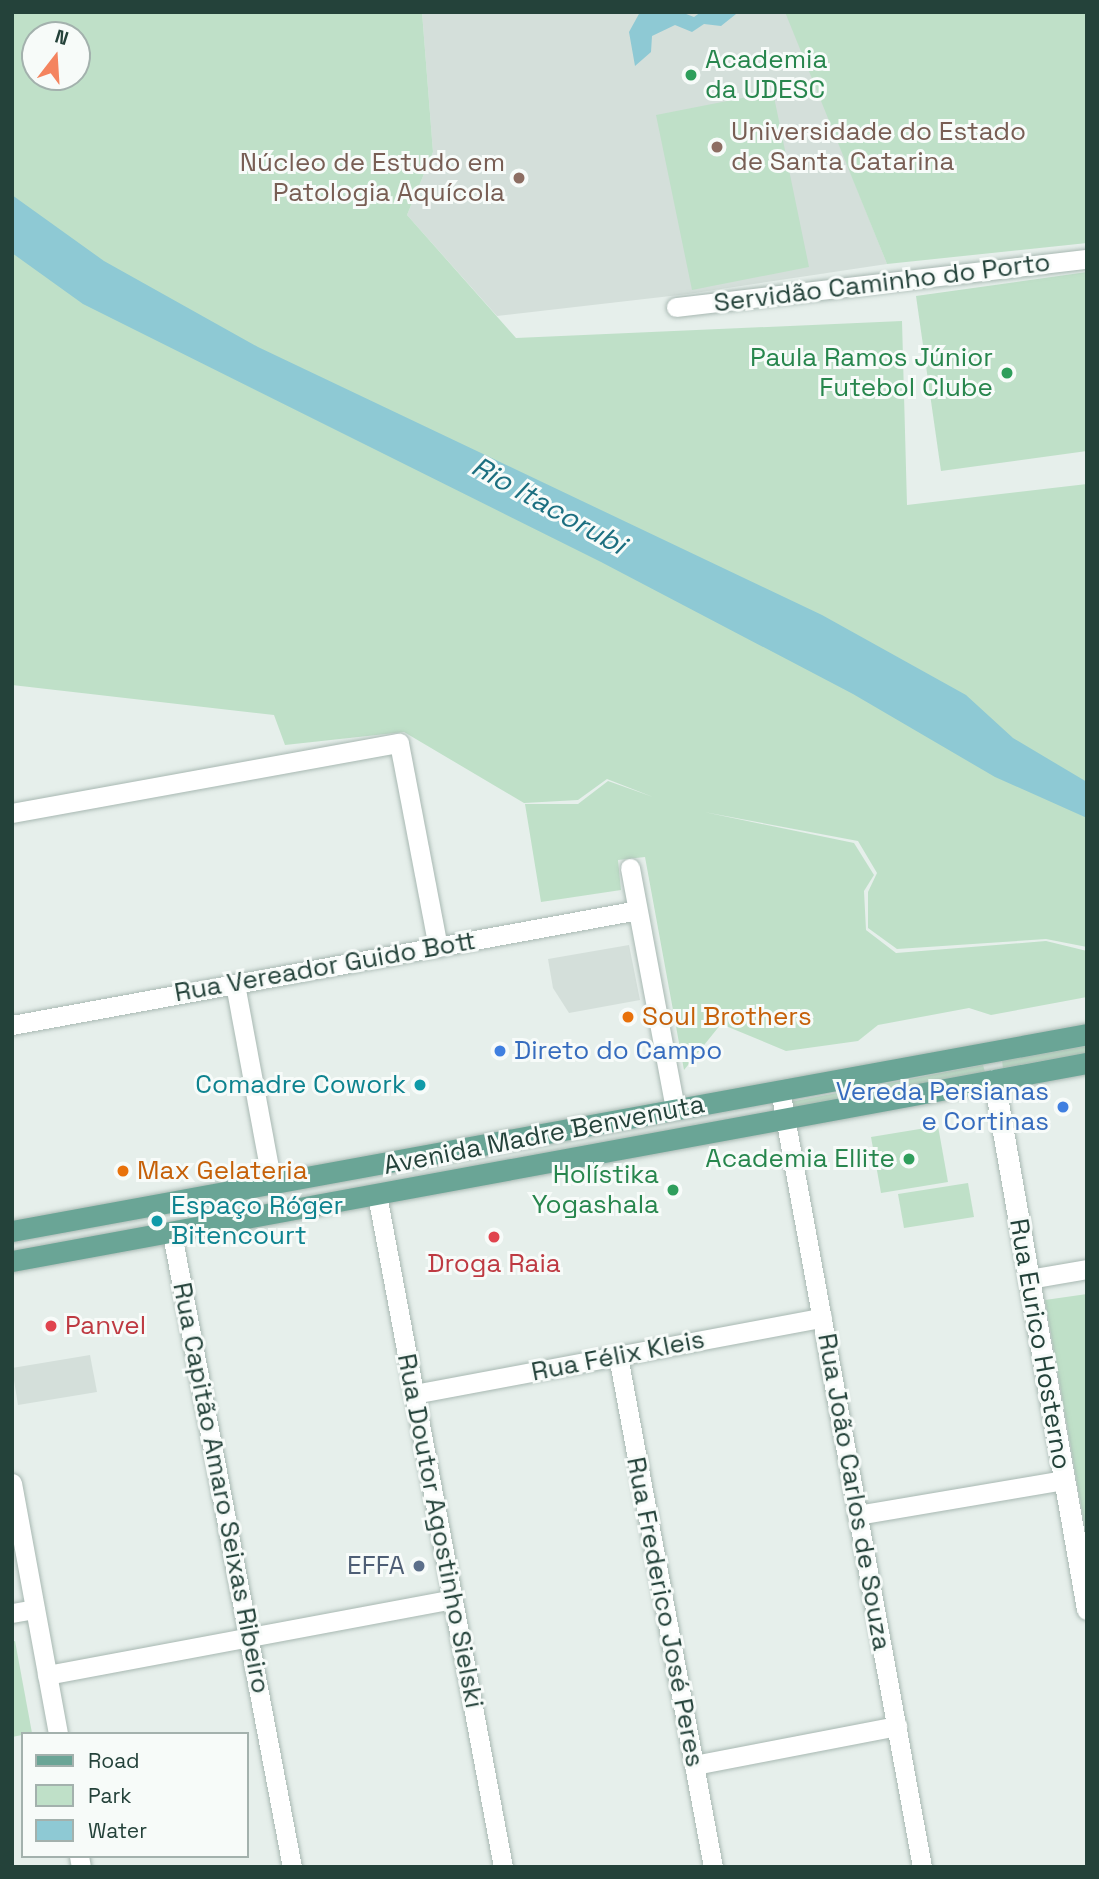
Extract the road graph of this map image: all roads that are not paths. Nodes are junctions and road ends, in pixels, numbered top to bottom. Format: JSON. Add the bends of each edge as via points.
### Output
{"nodes":[{"id":1,"x":1087,"y":259,"type":"edge"},
{"id":2,"x":676,"y":307,"type":"dead end"},
{"id":3,"x":12,"y":813,"type":"edge"},
{"id":4,"x":630,"y":868,"type":"dead end"},
{"id":5,"x":638,"y":910,"type":"junction"},
{"id":6,"x":438,"y":947,"type":"junction"},
{"id":7,"x":234,"y":984,"type":"junction"},
{"id":8,"x":12,"y":1025,"type":"edge"},
{"id":9,"x":1087,"y":1034,"type":"edge"},
{"id":10,"x":991,"y":1051,"type":"junction"},
{"id":11,"x":1087,"y":1063,"type":"edge"},
{"id":12,"x":994,"y":1080,"type":"junction"},
{"id":13,"x":780,"y":1090,"type":"junction"},
{"id":14,"x":675,"y":1109,"type":"junction"},
{"id":15,"x":786,"y":1118,"type":"junction"},
{"id":16,"x":272,"y":1182,"type":"junction"},
{"id":17,"x":376,"y":1195,"type":"junction"},
{"id":18,"x":12,"y":1231,"type":"edge"},
{"id":19,"x":172,"y":1234,"type":"junction"},
{"id":20,"x":12,"y":1261,"type":"edge"},
{"id":21,"x":1087,"y":1269,"type":"edge"},
{"id":22,"x":1029,"y":1279,"type":"junction"},
{"id":23,"x":821,"y":1318,"type":"junction"},
{"id":24,"x":618,"y":1356,"type":"junction"},
{"id":25,"x":414,"y":1394,"type":"junction"},
{"id":26,"x":1064,"y":1480,"type":"junction"},
{"id":27,"x":12,"y":1483,"type":"edge"},
{"id":28,"x":858,"y":1514,"type":"junction"},
{"id":29,"x":452,"y":1599,"type":"junction"},
{"id":30,"x":35,"y":1609,"type":"junction"},
{"id":31,"x":1087,"y":1609,"type":"edge"},
{"id":32,"x":12,"y":1613,"type":"edge"},
{"id":33,"x":249,"y":1637,"type":"junction"},
{"id":34,"x":47,"y":1675,"type":"junction"},
{"id":35,"x":897,"y":1726,"type":"junction"},
{"id":36,"x":58,"y":1732,"type":"edge"},
{"id":37,"x":694,"y":1765,"type":"junction"},
{"id":38,"x":292,"y":1867,"type":"edge"},
{"id":39,"x":503,"y":1867,"type":"edge"},
{"id":40,"x":713,"y":1867,"type":"edge"},
{"id":41,"x":922,"y":1867,"type":"edge"}],
"edges":[{"from":1,"to":2,"type":"street","name":"Servidão Caminho do Porto"},
{"from":3,"to":6,"type":"street","via":[[399,743]]},
{"from":4,"to":5,"type":"street"},
{"from":5,"to":6,"type":"street","name":"Rua Vereador Guido Bott"},
{"from":5,"to":14,"type":"street"},
{"from":6,"to":7,"type":"street","name":"Rua Vereador Guido Bott"},
{"from":7,"to":8,"type":"street","name":"Rua Vereador Guido Bott"},
{"from":7,"to":16,"type":"street"},
{"from":9,"to":10,"type":"main road","name":"Avenida Madre Benvenuta"},
{"from":10,"to":12,"type":"main road"},
{"from":10,"to":13,"type":"main road","name":"Avenida Madre Benvenuta"},
{"from":11,"to":12,"type":"main road","name":"Avenida Madre Benvenuta"},
{"from":12,"to":15,"type":"main road","name":"Avenida Madre Benvenuta"},
{"from":12,"to":22,"type":"street","name":"Rua Eurico Hosterno"},
{"from":13,"to":14,"type":"main road","name":"Avenida Madre Benvenuta"},
{"from":13,"to":15,"type":"street","name":"Rua João Carlos de Souza"},
{"from":14,"to":16,"type":"main road","name":"Avenida Madre Benvenuta"},
{"from":15,"to":17,"type":"main road","name":"Avenida Madre Benvenuta"},
{"from":15,"to":23,"type":"street","name":"Rua João Carlos de Souza"},
{"from":16,"to":18,"type":"main road","name":"Avenida Madre Benvenuta"},
{"from":17,"to":19,"type":"main road","name":"Avenida Madre Benvenuta"},
{"from":17,"to":25,"type":"street","name":"Rua Doutor Agostinho Sielski"},
{"from":19,"to":20,"type":"main road","name":"Avenida Madre Benvenuta"},
{"from":19,"to":33,"type":"street","name":"Rua Capitão Amaro Seixas Ribeiro"},
{"from":21,"to":22,"type":"street"},
{"from":22,"to":26,"type":"street","name":"Rua Eurico Hosterno"},
{"from":23,"to":24,"type":"street","name":"Rua Félix Kleis"},
{"from":23,"to":28,"type":"street","name":"Rua João Carlos de Souza"},
{"from":24,"to":25,"type":"street","name":"Rua Félix Kleis"},
{"from":24,"to":37,"type":"street","name":"Rua Frederico José Peres"},
{"from":25,"to":29,"type":"street","name":"Rua Doutor Agostinho Sielski"},
{"from":26,"to":28,"type":"street"},
{"from":26,"to":31,"type":"street","name":"Rua Eurico Hosterno"},
{"from":27,"to":30,"type":"street"},
{"from":28,"to":35,"type":"street","name":"Rua João Carlos de Souza"},
{"from":29,"to":33,"type":"street"},
{"from":29,"to":39,"type":"street","name":"Rua Doutor Agostinho Sielski"},
{"from":30,"to":32,"type":"street"},
{"from":30,"to":34,"type":"street"},
{"from":33,"to":34,"type":"street"},
{"from":33,"to":38,"type":"street","name":"Rua Capitão Amaro Seixas Ribeiro"},
{"from":34,"to":36,"type":"street"},
{"from":35,"to":37,"type":"street"},
{"from":35,"to":41,"type":"street","name":"Rua João Carlos de Souza"},
{"from":37,"to":40,"type":"street","name":"Rua Frederico José Peres"}]}
